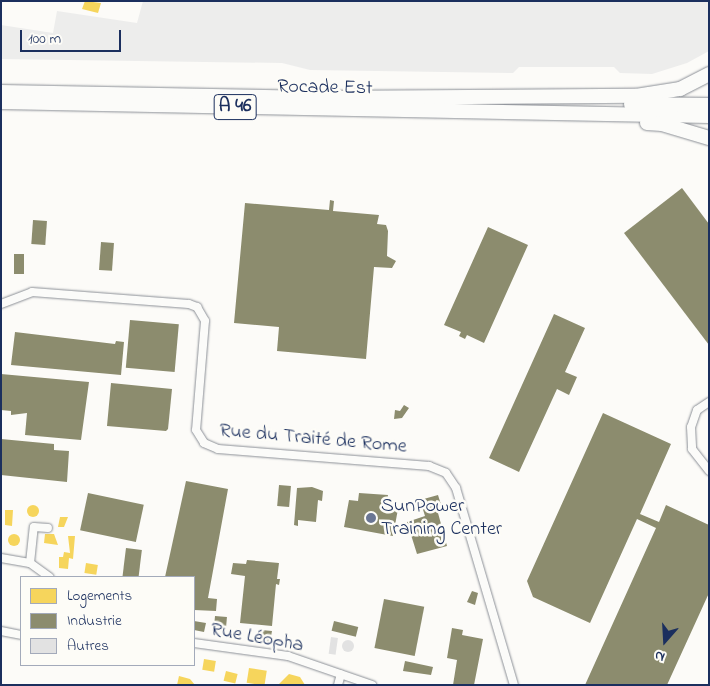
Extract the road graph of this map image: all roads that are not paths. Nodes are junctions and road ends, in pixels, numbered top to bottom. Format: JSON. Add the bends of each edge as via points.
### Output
{"nodes":[{"id":1,"x":709,"y":74,"type":"edge"},
{"id":2,"x":1,"y":92,"type":"edge"},
{"id":3,"x":353,"y":97,"type":"junction"},
{"id":4,"x":1,"y":102,"type":"edge"},
{"id":5,"x":709,"y":106,"type":"edge"},
{"id":6,"x":561,"y":113,"type":"junction"},
{"id":7,"x":709,"y":116,"type":"edge"},
{"id":8,"x":709,"y":138,"type":"edge"},
{"id":9,"x":1,"y":304,"type":"edge"},
{"id":10,"x":709,"y":402,"type":"edge"},
{"id":11,"x":709,"y":471,"type":"edge"},
{"id":12,"x":48,"y":528,"type":"dead end"},
{"id":13,"x":1,"y":558,"type":"edge"},
{"id":14,"x":30,"y":563,"type":"junction"},
{"id":15,"x":48,"y":576,"type":"edge"},
{"id":16,"x":1,"y":631,"type":"edge"},
{"id":17,"x":20,"y":635,"type":"edge"},
{"id":18,"x":195,"y":643,"type":"edge"},
{"id":19,"x":341,"y":674,"type":"junction"},
{"id":20,"x":338,"y":685,"type":"edge"},
{"id":21,"x":372,"y":685,"type":"edge"},
{"id":22,"x":514,"y":685,"type":"edge"}],
"edges":[{"from":1,"to":3,"type":"highway","via":[[680,89],[636,96]]},
{"from":2,"to":3,"type":"highway","name":"Rocade Est","number":"A 46"},
{"from":3,"to":5,"type":"highway","name":"Rocade Est","number":"A 46"},
{"from":4,"to":6,"type":"highway","name":"Rocade Est","number":"A 46"},
{"from":6,"to":7,"type":"highway","number":"A 46"},
{"from":6,"to":8,"type":"highway","via":[[577,119],[662,124]]},
{"from":9,"to":22,"type":"street","name":"Rue du Traité de Rome","via":[[32,292],[197,307],[205,321],[196,430],[204,444],[218,449],[429,466],[446,473],[456,488]]},
{"from":10,"to":11,"type":"street","via":[[697,410],[691,427],[692,449]]},
{"from":12,"to":14,"type":"street","via":[[34,527]]},
{"from":13,"to":14,"type":"street"},
{"from":14,"to":15,"type":"street"},
{"from":16,"to":17,"type":"street"},
{"from":18,"to":19,"type":"street","name":"Rue Léopha","via":[[288,656]]},
{"from":19,"to":20,"type":"street"},
{"from":19,"to":21,"type":"street","name":"Rue Léopha"}]}
